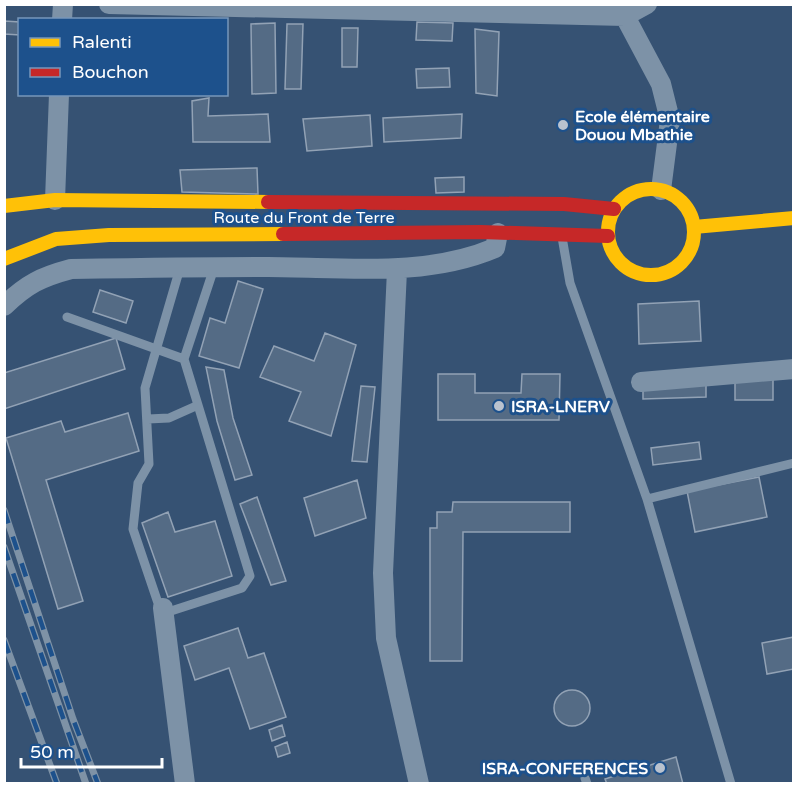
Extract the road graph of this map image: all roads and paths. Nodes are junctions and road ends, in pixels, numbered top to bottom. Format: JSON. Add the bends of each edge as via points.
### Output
{"nodes":[{"id":1,"x":109,"y":4,"type":"edge"},
{"id":2,"x":646,"y":4,"type":"edge"},
{"id":3,"x":299,"y":7,"type":"edge"},
{"id":4,"x":622,"y":10,"type":"edge"},
{"id":5,"x":59,"y":96,"type":"edge"},
{"id":6,"x":661,"y":190,"type":"junction"},
{"id":7,"x":55,"y":200,"type":"junction"},
{"id":8,"x":564,"y":204,"type":"junction"},
{"id":9,"x":4,"y":206,"type":"edge"},
{"id":10,"x":614,"y":209,"type":"junction"},
{"id":11,"x":794,"y":218,"type":"edge"},
{"id":12,"x":694,"y":227,"type":"junction"},
{"id":13,"x":498,"y":233,"type":"junction"},
{"id":14,"x":562,"y":234,"type":"junction"},
{"id":15,"x":608,"y":236,"type":"junction"},
{"id":16,"x":4,"y":259,"type":"edge"},
{"id":17,"x":214,"y":267,"type":"junction"},
{"id":18,"x":180,"y":268,"type":"junction"},
{"id":19,"x":397,"y":270,"type":"junction"},
{"id":20,"x":4,"y":306,"type":"edge"},
{"id":21,"x":67,"y":317,"type":"dead end"},
{"id":22,"x":155,"y":347,"type":"junction"},
{"id":23,"x":184,"y":359,"type":"junction"},
{"id":24,"x":794,"y":369,"type":"edge"},
{"id":25,"x":641,"y":382,"type":"dead end"},
{"id":26,"x":196,"y":406,"type":"junction"},
{"id":27,"x":148,"y":419,"type":"junction"},
{"id":28,"x":794,"y":462,"type":"edge"},
{"id":29,"x":647,"y":499,"type":"junction"},
{"id":30,"x":163,"y":608,"type":"junction"},
{"id":31,"x":185,"y":783,"type":"edge"},
{"id":32,"x":419,"y":783,"type":"edge"},
{"id":33,"x":731,"y":783,"type":"edge"}],
"edges":[{"from":1,"to":3,"type":"street"},
{"from":2,"to":4,"type":"street"},
{"from":3,"to":4,"type":"street"},
{"from":4,"to":6,"type":"street","via":[[661,84],[670,120]]},
{"from":5,"to":7,"type":"street"},
{"from":6,"to":10,"type":"main road","via":[[635,192]]},
{"from":6,"to":12,"type":"main road","via":[[684,203]]},
{"from":7,"to":8,"type":"main road"},
{"from":7,"to":9,"type":"main road"},
{"from":8,"to":10,"type":"main road"},
{"from":8,"to":14,"type":"street"},
{"from":10,"to":15,"type":"main road"},
{"from":11,"to":12,"type":"main road"},
{"from":12,"to":15,"type":"main road","via":[[685,259],[677,267],[655,275],[624,265]]},
{"from":13,"to":14,"type":"main road","name":"Route du Front de Terre"},
{"from":13,"to":16,"type":"main road","name":"Route du Front de Terre","via":[[109,235],[57,239]]},
{"from":13,"to":19,"type":"street","via":[[495,248],[480,255]]},
{"from":14,"to":15,"type":"main road","name":"Route du Front de Terre"},
{"from":14,"to":29,"type":"lane","via":[[570,283]]},
{"from":17,"to":18,"type":"street"},
{"from":17,"to":19,"type":"street"},
{"from":17,"to":23,"type":"lane"},
{"from":18,"to":20,"type":"street","via":[[71,268],[42,276]]},
{"from":18,"to":22,"type":"lane"},
{"from":19,"to":32,"type":"street","via":[[383,573],[386,638]]},
{"from":21,"to":22,"type":"lane"},
{"from":22,"to":23,"type":"lane"},
{"from":22,"to":27,"type":"lane","via":[[145,388]]},
{"from":23,"to":26,"type":"lane"},
{"from":24,"to":25,"type":"street"},
{"from":26,"to":27,"type":"lane","via":[[175,416]]},
{"from":26,"to":30,"type":"lane","via":[[250,576],[242,588],[171,611]]},
{"from":27,"to":30,"type":"lane","via":[[149,464],[138,483],[133,529]]},
{"from":28,"to":29,"type":"lane"},
{"from":29,"to":33,"type":"lane"},
{"from":30,"to":31,"type":"street"}]}
